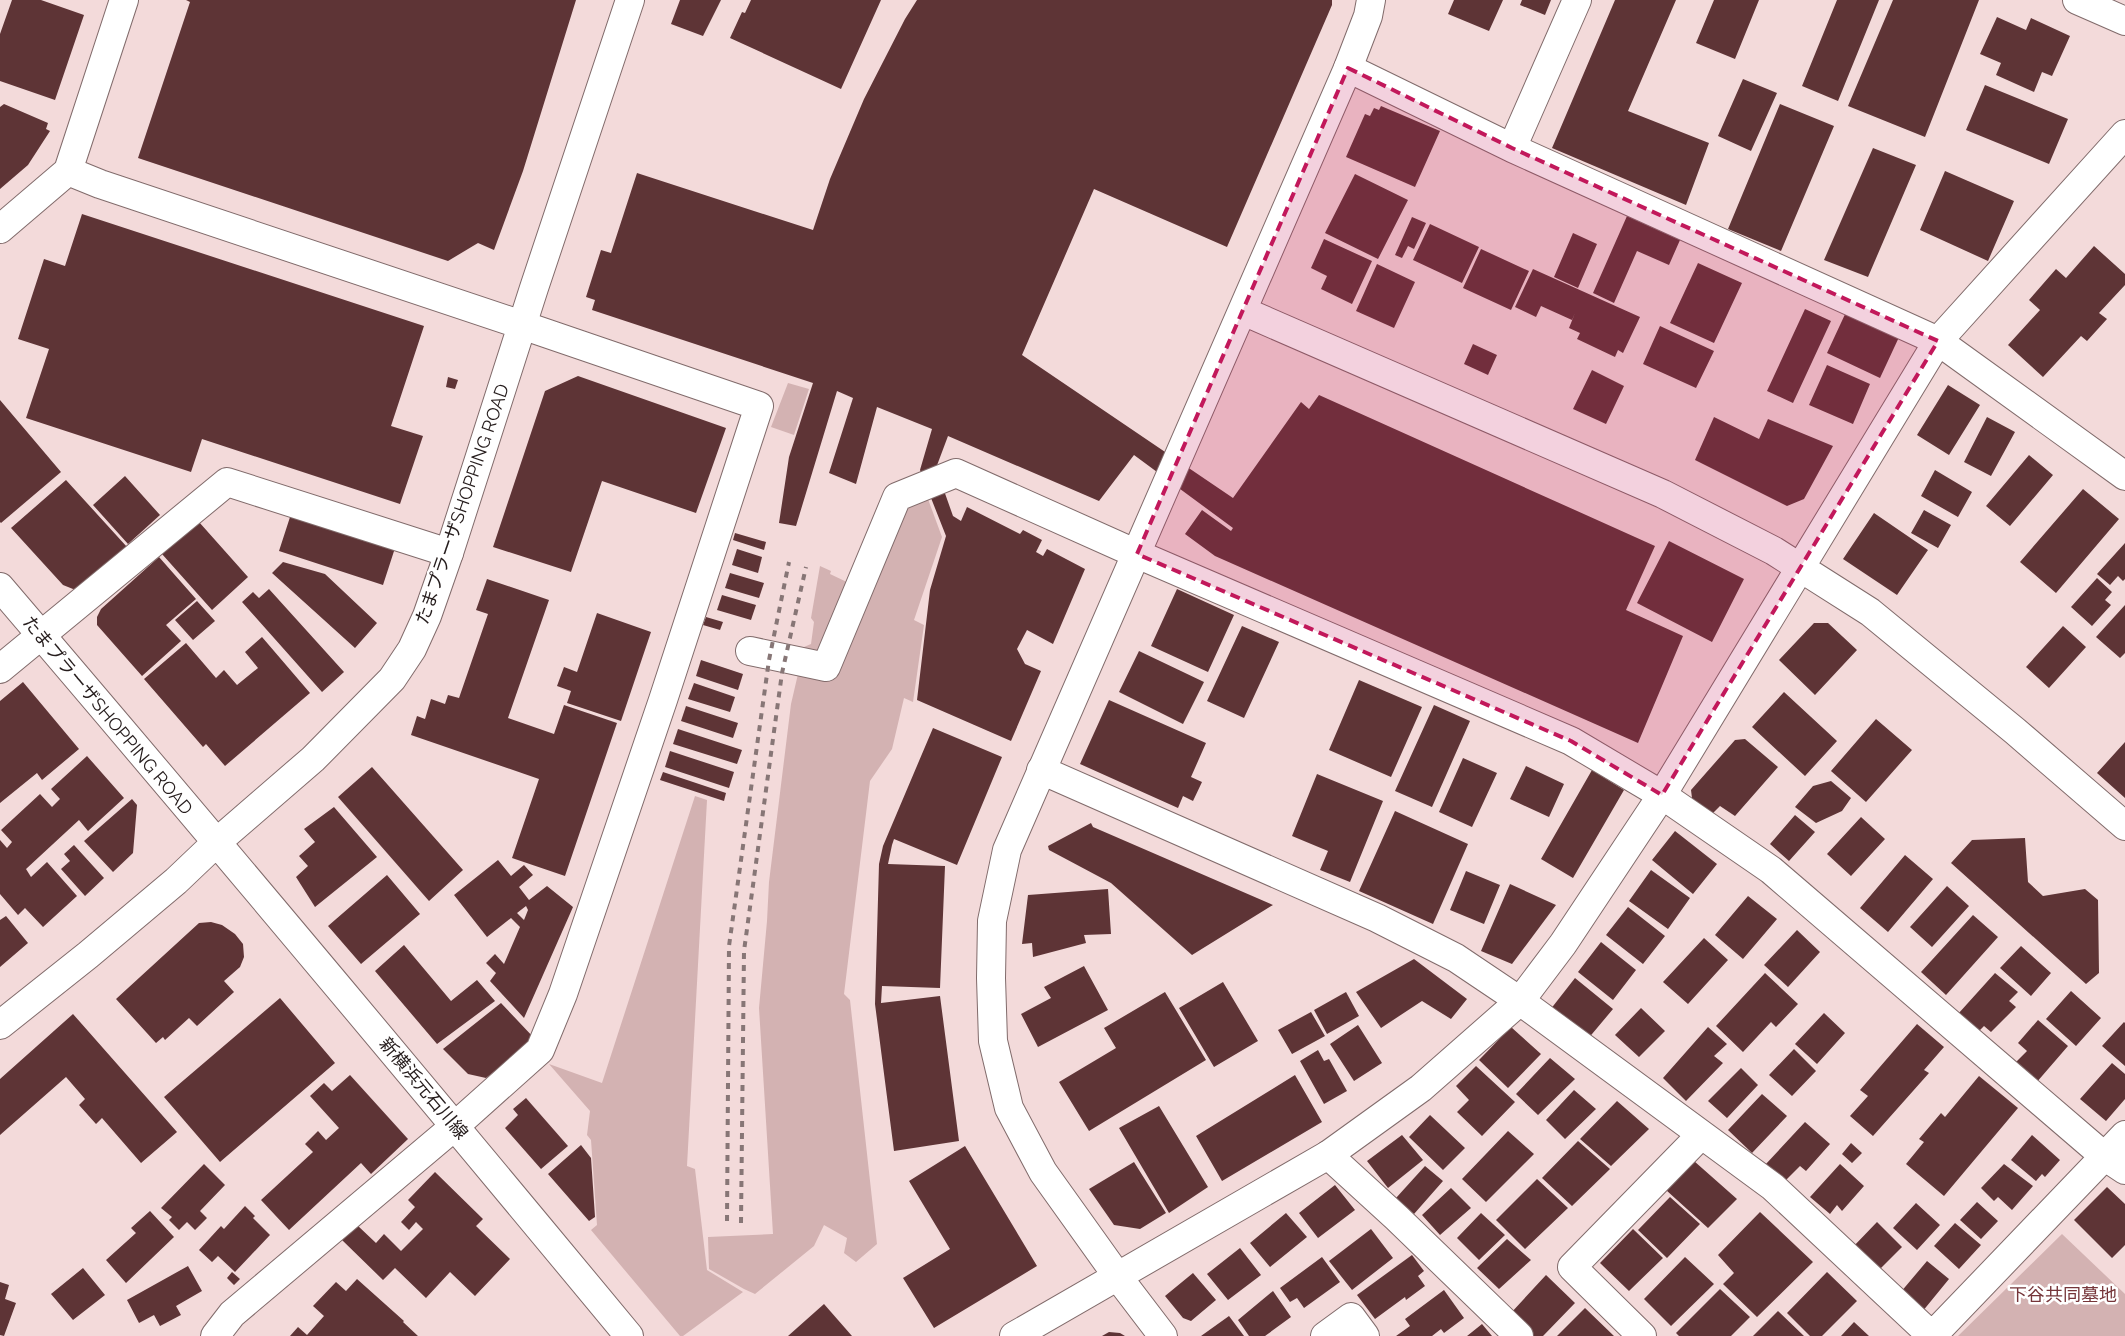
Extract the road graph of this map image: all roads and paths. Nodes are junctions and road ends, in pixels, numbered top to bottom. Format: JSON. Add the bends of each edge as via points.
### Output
{"nodes":[{"id":1,"x":124,"y":0,"type":"edge"},
{"id":2,"x":630,"y":0,"type":"edge"},
{"id":3,"x":1371,"y":0,"type":"edge"},
{"id":4,"x":1577,"y":0,"type":"edge"},
{"id":5,"x":2077,"y":0,"type":"edge"},
{"id":6,"x":2125,"y":21,"type":"edge"},
{"id":7,"x":1348,"y":68,"type":"junction"},
{"id":8,"x":2125,"y":134,"type":"edge"},
{"id":9,"x":1512,"y":148,"type":"junction"},
{"id":10,"x":68,"y":171,"type":"junction"},
{"id":11,"x":0,"y":229,"type":"edge"},
{"id":12,"x":1243,"y":310,"type":"junction"},
{"id":13,"x":522,"y":325,"type":"junction"},
{"id":14,"x":1938,"y":341,"type":"junction"},
{"id":15,"x":2125,"y":476,"type":"edge"},
{"id":16,"x":449,"y":553,"type":"junction"},
{"id":17,"x":1137,"y":554,"type":"junction"},
{"id":18,"x":1800,"y":567,"type":"junction"},
{"id":19,"x":0,"y":587,"type":"edge"},
{"id":20,"x":41,"y":635,"type":"junction"},
{"id":21,"x":750,"y":651,"type":"dead end"},
{"id":22,"x":0,"y":670,"type":"edge"},
{"id":23,"x":1041,"y":770,"type":"junction"},
{"id":24,"x":1662,"y":795,"type":"junction"},
{"id":25,"x":2125,"y":826,"type":"edge"},
{"id":26,"x":217,"y":842,"type":"junction"},
{"id":27,"x":1520,"y":1001,"type":"junction"},
{"id":28,"x":0,"y":1025,"type":"edge"},
{"id":29,"x":455,"y":1126,"type":"junction"},
{"id":30,"x":1701,"y":1135,"type":"junction"},
{"id":31,"x":2125,"y":1135,"type":"edge"},
{"id":32,"x":1328,"y":1155,"type":"junction"},
{"id":33,"x":2115,"y":1163,"type":"edge"},
{"id":34,"x":1118,"y":1277,"type":"junction"},
{"id":35,"x":214,"y":1336,"type":"edge"},
{"id":36,"x":628,"y":1336,"type":"edge"},
{"id":37,"x":1014,"y":1336,"type":"edge"},
{"id":38,"x":1163,"y":1336,"type":"edge"},
{"id":39,"x":1325,"y":1336,"type":"edge"},
{"id":40,"x":1365,"y":1336,"type":"edge"},
{"id":41,"x":1519,"y":1336,"type":"edge"},
{"id":42,"x":1642,"y":1336,"type":"edge"},
{"id":43,"x":1932,"y":1336,"type":"edge"}],
"edges":[{"from":1,"to":10,"type":"street"},
{"from":2,"to":13,"type":"street","name":"たまプラーザSHOPPING ROAD"},
{"from":3,"to":7,"type":"street"},
{"from":4,"to":9,"type":"street"},
{"from":5,"to":6,"type":"street"},
{"from":7,"to":9,"type":"street"},
{"from":7,"to":12,"type":"street"},
{"from":8,"to":14,"type":"street"},
{"from":9,"to":14,"type":"street"},
{"from":10,"to":11,"type":"street"},
{"from":10,"to":13,"type":"street"},
{"from":12,"to":17,"type":"street"},
{"from":12,"to":18,"type":"street","via":[[1663,494]]},
{"from":13,"to":16,"type":"street","name":"たまプラーザSHOPPING ROAD"},
{"from":13,"to":29,"type":"street","via":[[759,406],[664,700],[563,994],[540,1050]]},
{"from":14,"to":15,"type":"street"},
{"from":14,"to":18,"type":"street"},
{"from":16,"to":20,"type":"street","via":[[226,482]]},
{"from":16,"to":26,"type":"street","name":"たまプラーザSHOPPING ROAD","via":[[427,616],[412,649],[392,679],[313,759]]},
{"from":17,"to":21,"type":"street","via":[[956,473],[897,497],[826,667]]},
{"from":17,"to":23,"type":"street"},
{"from":17,"to":24,"type":"street","via":[[1571,741]]},
{"from":18,"to":24,"type":"street"},
{"from":18,"to":25,"type":"street","via":[[1870,612]]},
{"from":19,"to":20,"type":"street","name":"たまプラーザSHOPPING ROAD"},
{"from":20,"to":22,"type":"street"},
{"from":20,"to":26,"type":"street","name":"たまプラーザSHOPPING ROAD"},
{"from":23,"to":27,"type":"street","via":[[1377,918],[1456,958]]},
{"from":23,"to":34,"type":"street","via":[[1007,850],[992,921],[993,1040],[1008,1108],[1043,1172]]},
{"from":24,"to":27,"type":"street","via":[[1563,944]]},
{"from":24,"to":33,"type":"street","via":[[1771,870]]},
{"from":26,"to":28,"type":"street","name":"たまプラーザSHOPPING ROAD","via":[[147,906]]},
{"from":26,"to":29,"type":"street","name":"新横浜元石川線"},
{"from":27,"to":30,"type":"street"},
{"from":27,"to":32,"type":"street","via":[[1421,1088]]},
{"from":29,"to":35,"type":"street","via":[[232,1314]]},
{"from":29,"to":36,"type":"street","name":"新横浜元石川線"},
{"from":30,"to":42,"type":"street","via":[[1572,1267]]},
{"from":30,"to":43,"type":"street","via":[[1772,1187]]},
{"from":31,"to":33,"type":"street"},
{"from":32,"to":34,"type":"street"},
{"from":32,"to":41,"type":"street"},
{"from":33,"to":43,"type":"street"},
{"from":34,"to":37,"type":"street"},
{"from":34,"to":38,"type":"street"},
{"from":39,"to":40,"type":"street","via":[[1351,1317]]}]}
